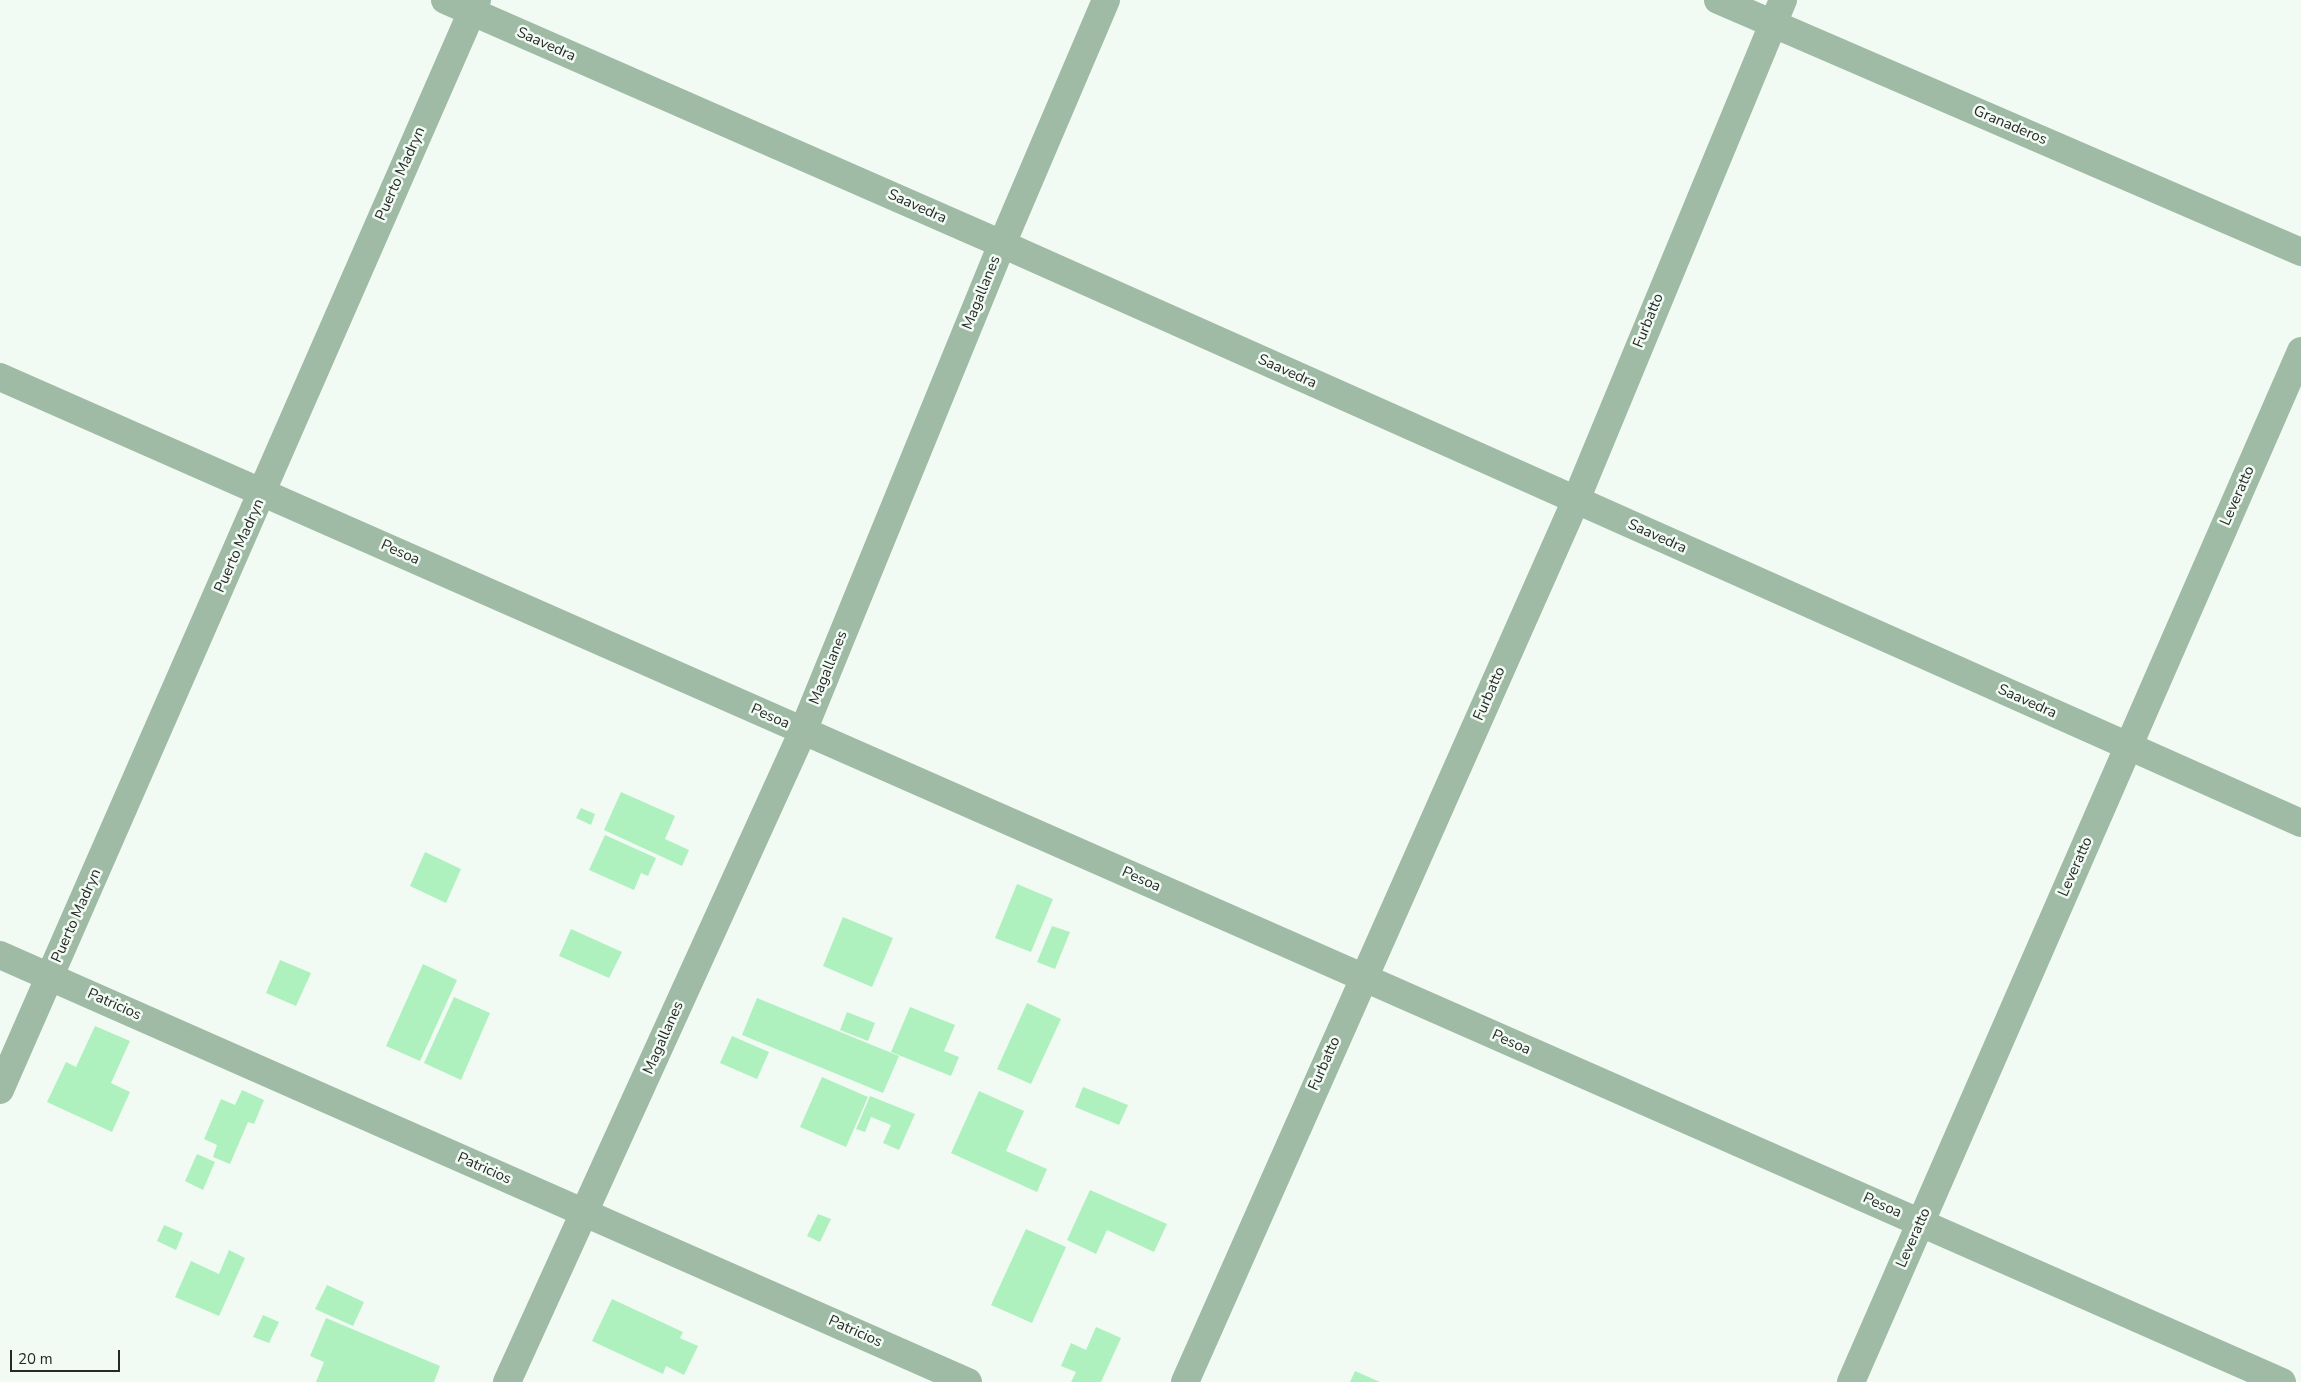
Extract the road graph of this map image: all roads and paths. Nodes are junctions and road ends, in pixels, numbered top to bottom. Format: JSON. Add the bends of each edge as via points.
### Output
{"nodes":[{"id":1,"x":445,"y":0,"type":"edge"},
{"id":2,"x":1106,"y":0,"type":"edge"},
{"id":3,"x":1718,"y":0,"type":"edge"},
{"id":4,"x":475,"y":6,"type":"edge"},
{"id":5,"x":1777,"y":12,"type":"edge"},
{"id":6,"x":1002,"y":244,"type":"junction"},
{"id":7,"x":2301,"y":252,"type":"edge"},
{"id":8,"x":2301,"y":351,"type":"edge"},
{"id":9,"x":0,"y":377,"type":"edge"},
{"id":10,"x":263,"y":493,"type":"junction"},
{"id":11,"x":1576,"y":500,"type":"junction"},
{"id":12,"x":803,"y":731,"type":"junction"},
{"id":13,"x":2128,"y":747,"type":"junction"},
{"id":14,"x":2301,"y":823,"type":"edge"},
{"id":15,"x":0,"y":955,"type":"edge"},
{"id":16,"x":50,"y":977,"type":"junction"},
{"id":17,"x":1363,"y":978,"type":"junction"},
{"id":18,"x":0,"y":1090,"type":"edge"},
{"id":19,"x":584,"y":1213,"type":"junction"},
{"id":20,"x":1920,"y":1223,"type":"junction"},
{"id":21,"x":507,"y":1382,"type":"edge"},
{"id":22,"x":968,"y":1382,"type":"edge"},
{"id":23,"x":1185,"y":1382,"type":"edge"},
{"id":24,"x":1851,"y":1382,"type":"edge"},
{"id":25,"x":2282,"y":1382,"type":"edge"}],
"edges":[{"from":1,"to":4,"type":"street","name":"Saavedra"},
{"from":2,"to":6,"type":"street","name":"Magallanes"},
{"from":3,"to":5,"type":"street","name":"Granaderos"},
{"from":4,"to":6,"type":"street","name":"Saavedra"},
{"from":4,"to":10,"type":"street","name":"Puerto Madryn"},
{"from":5,"to":7,"type":"street","name":"Granaderos"},
{"from":5,"to":11,"type":"street","name":"Furbatto"},
{"from":6,"to":11,"type":"street","name":"Saavedra"},
{"from":6,"to":12,"type":"street","name":"Magallanes"},
{"from":8,"to":13,"type":"street","name":"Leveratto"},
{"from":9,"to":10,"type":"street","name":"Pesoa"},
{"from":10,"to":12,"type":"street","name":"Pesoa"},
{"from":10,"to":16,"type":"street","name":"Puerto Madryn"},
{"from":11,"to":13,"type":"street","name":"Saavedra"},
{"from":11,"to":17,"type":"street","name":"Furbatto"},
{"from":12,"to":17,"type":"street","name":"Pesoa"},
{"from":12,"to":19,"type":"street","name":"Magallanes"},
{"from":13,"to":14,"type":"street","name":"Saavedra"},
{"from":13,"to":20,"type":"street","name":"Leveratto"},
{"from":15,"to":16,"type":"street","name":"Patricios"},
{"from":16,"to":18,"type":"street","name":"Puerto Madryn"},
{"from":16,"to":19,"type":"street","name":"Patricios"},
{"from":17,"to":20,"type":"street","name":"Pesoa"},
{"from":17,"to":23,"type":"street","name":"Furbatto"},
{"from":19,"to":21,"type":"street","name":"Magallanes"},
{"from":19,"to":22,"type":"street","name":"Patricios"},
{"from":20,"to":24,"type":"street","name":"Leveratto"},
{"from":20,"to":25,"type":"street","name":"Pesoa"}]}
